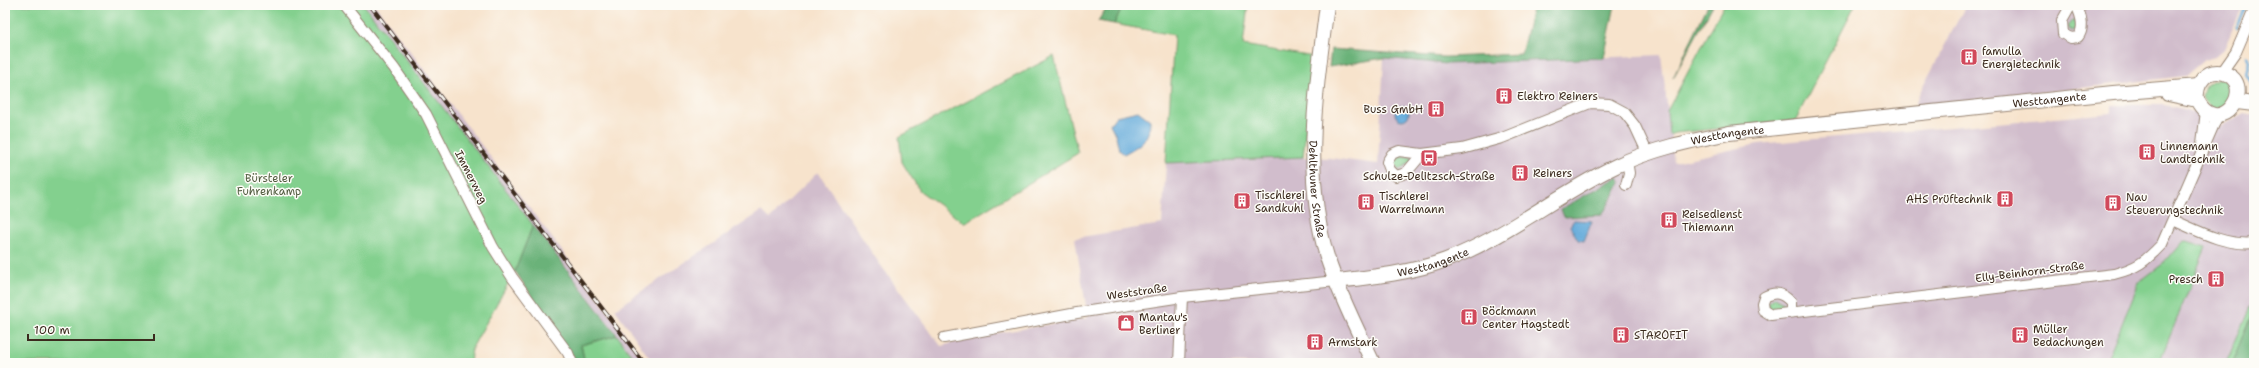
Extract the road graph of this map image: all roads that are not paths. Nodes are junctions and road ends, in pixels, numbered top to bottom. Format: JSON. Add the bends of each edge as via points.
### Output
{"nodes":[{"id":1,"x":344,"y":5,"type":"edge"},
{"id":2,"x":1327,"y":5,"type":"edge"},
{"id":3,"x":2071,"y":5,"type":"edge"},
{"id":4,"x":2076,"y":5,"type":"edge"},
{"id":5,"x":2254,"y":10,"type":"edge"},
{"id":6,"x":2227,"y":75,"type":"junction"},
{"id":7,"x":2254,"y":96,"type":"edge"},
{"id":8,"x":2238,"y":97,"type":"junction"},
{"id":9,"x":2205,"y":103,"type":"junction"},
{"id":10,"x":2254,"y":104,"type":"edge"},
{"id":11,"x":1647,"y":152,"type":"junction"},
{"id":12,"x":1422,"y":154,"type":"dead end"},
{"id":13,"x":1627,"y":161,"type":"junction"},
{"id":14,"x":1626,"y":185,"type":"dead end"},
{"id":15,"x":2173,"y":220,"type":"junction"},
{"id":16,"x":2254,"y":243,"type":"edge"},
{"id":17,"x":1336,"y":281,"type":"junction"},
{"id":18,"x":1182,"y":297,"type":"junction"},
{"id":19,"x":1791,"y":312,"type":"dead end"},
{"id":20,"x":944,"y":338,"type":"dead end"},
{"id":21,"x":572,"y":363,"type":"edge"},
{"id":22,"x":1179,"y":363,"type":"edge"},
{"id":23,"x":1373,"y":363,"type":"edge"}],
"edges":[{"from":1,"to":21,"type":"street","name":"Immerweg","via":[[394,68],[426,114],[493,247],[568,353]]},
{"from":2,"to":17,"type":"street","name":"Dehlthuner Straße","via":[[1316,95],[1313,153],[1319,220]]},
{"from":3,"to":4,"type":"street","via":[[2061,27],[2063,34],[2071,38],[2078,37],[2082,31]]},
{"from":5,"to":6,"type":"street"},
{"from":6,"to":8,"type":"street"},
{"from":6,"to":9,"type":"street","via":[[2210,74],[2204,77]]},
{"from":7,"to":8,"type":"street"},
{"from":8,"to":9,"type":"street","via":[[2229,111]]},
{"from":8,"to":10,"type":"street"},
{"from":9,"to":11,"type":"street","name":"Westtangente","via":[[2186,96],[2149,91],[1730,134]]},
{"from":9,"to":15,"type":"street","name":"Elly-Beinhorn-Straße","via":[[2201,152]]},
{"from":11,"to":12,"type":"street","via":[[1636,126],[1624,112],[1609,104],[1590,103],[1502,138],[1462,149]]},
{"from":11,"to":13,"type":"street","name":"Westtangente"},
{"from":13,"to":14,"type":"street","via":[[1629,173]]},
{"from":13,"to":17,"type":"street","name":"Westtangente","via":[[1493,239],[1446,260],[1405,271]]},
{"from":15,"to":16,"type":"street","via":[[2218,239]]},
{"from":15,"to":19,"type":"street","name":"Elly-Beinhorn-Straße","via":[[2162,244],[2147,260],[2134,269],[2114,274]]},
{"from":17,"to":18,"type":"street","name":"Weststraße"},
{"from":17,"to":23,"type":"street","name":"Dehlthuner Straße","via":[[1357,333]]},
{"from":18,"to":20,"type":"street","name":"Weststraße","via":[[1077,313]]},
{"from":18,"to":22,"type":"street"}]}
